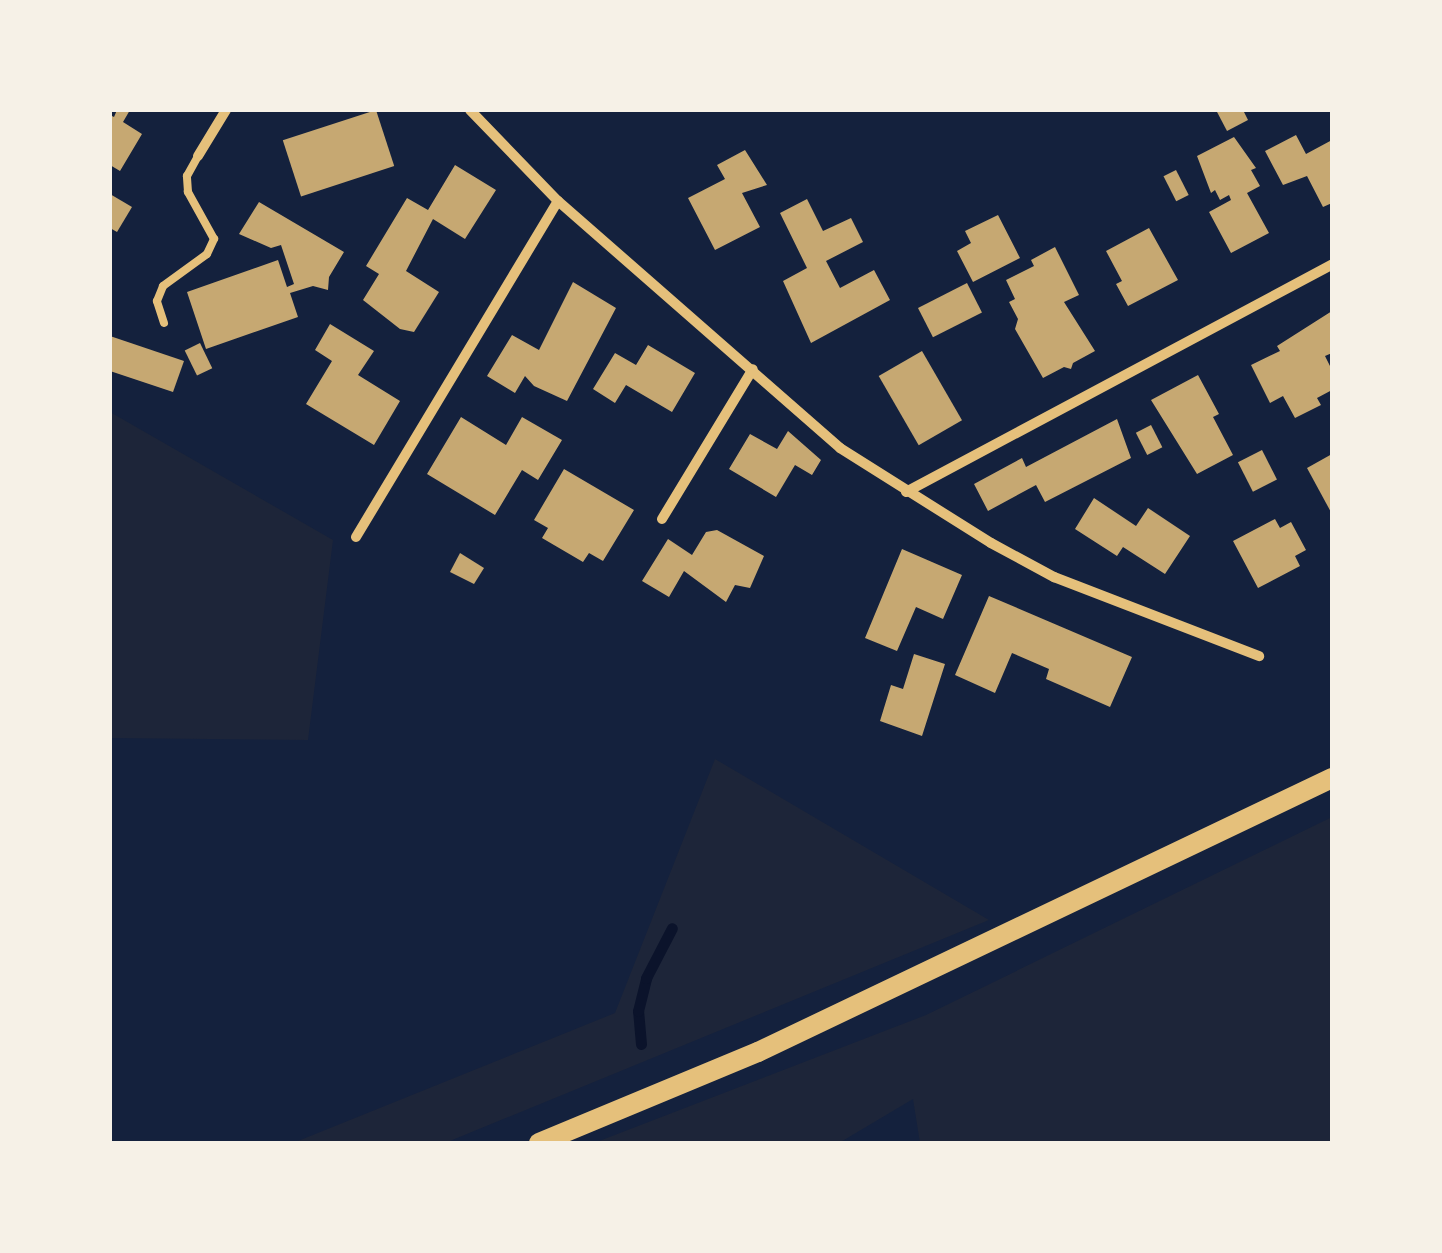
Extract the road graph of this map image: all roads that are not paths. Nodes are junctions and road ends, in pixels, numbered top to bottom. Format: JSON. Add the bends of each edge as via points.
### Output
{"nodes":[{"id":1,"x":226,"y":110,"type":"edge"},
{"id":2,"x":470,"y":110,"type":"edge"},
{"id":3,"x":198,"y":156,"type":"joint"},
{"id":4,"x":558,"y":200,"type":"junction"},
{"id":5,"x":1332,"y":265,"type":"edge"},
{"id":6,"x":164,"y":323,"type":"dead end"},
{"id":7,"x":753,"y":369,"type":"junction"},
{"id":8,"x":906,"y":492,"type":"junction"},
{"id":9,"x":662,"y":519,"type":"dead end"},
{"id":10,"x":356,"y":537,"type":"dead end"},
{"id":11,"x":1258,"y":656,"type":"dead end"},
{"id":12,"x":1332,"y":778,"type":"edge"},
{"id":13,"x":540,"y":1143,"type":"edge"}],
"edges":[{"from":1,"to":3,"type":"street"},
{"from":2,"to":4,"type":"street"},
{"from":3,"to":6,"type":"lane","via":[[187,176],[188,192],[214,239],[208,254],[164,286],[158,301]]},
{"from":4,"to":7,"type":"street"},
{"from":4,"to":10,"type":"street"},
{"from":5,"to":8,"type":"street"},
{"from":7,"to":8,"type":"street","via":[[840,448]]},
{"from":7,"to":9,"type":"street"},
{"from":8,"to":11,"type":"street","via":[[1054,577]]},
{"from":12,"to":13,"type":"main road","via":[[758,1052]]}]}
